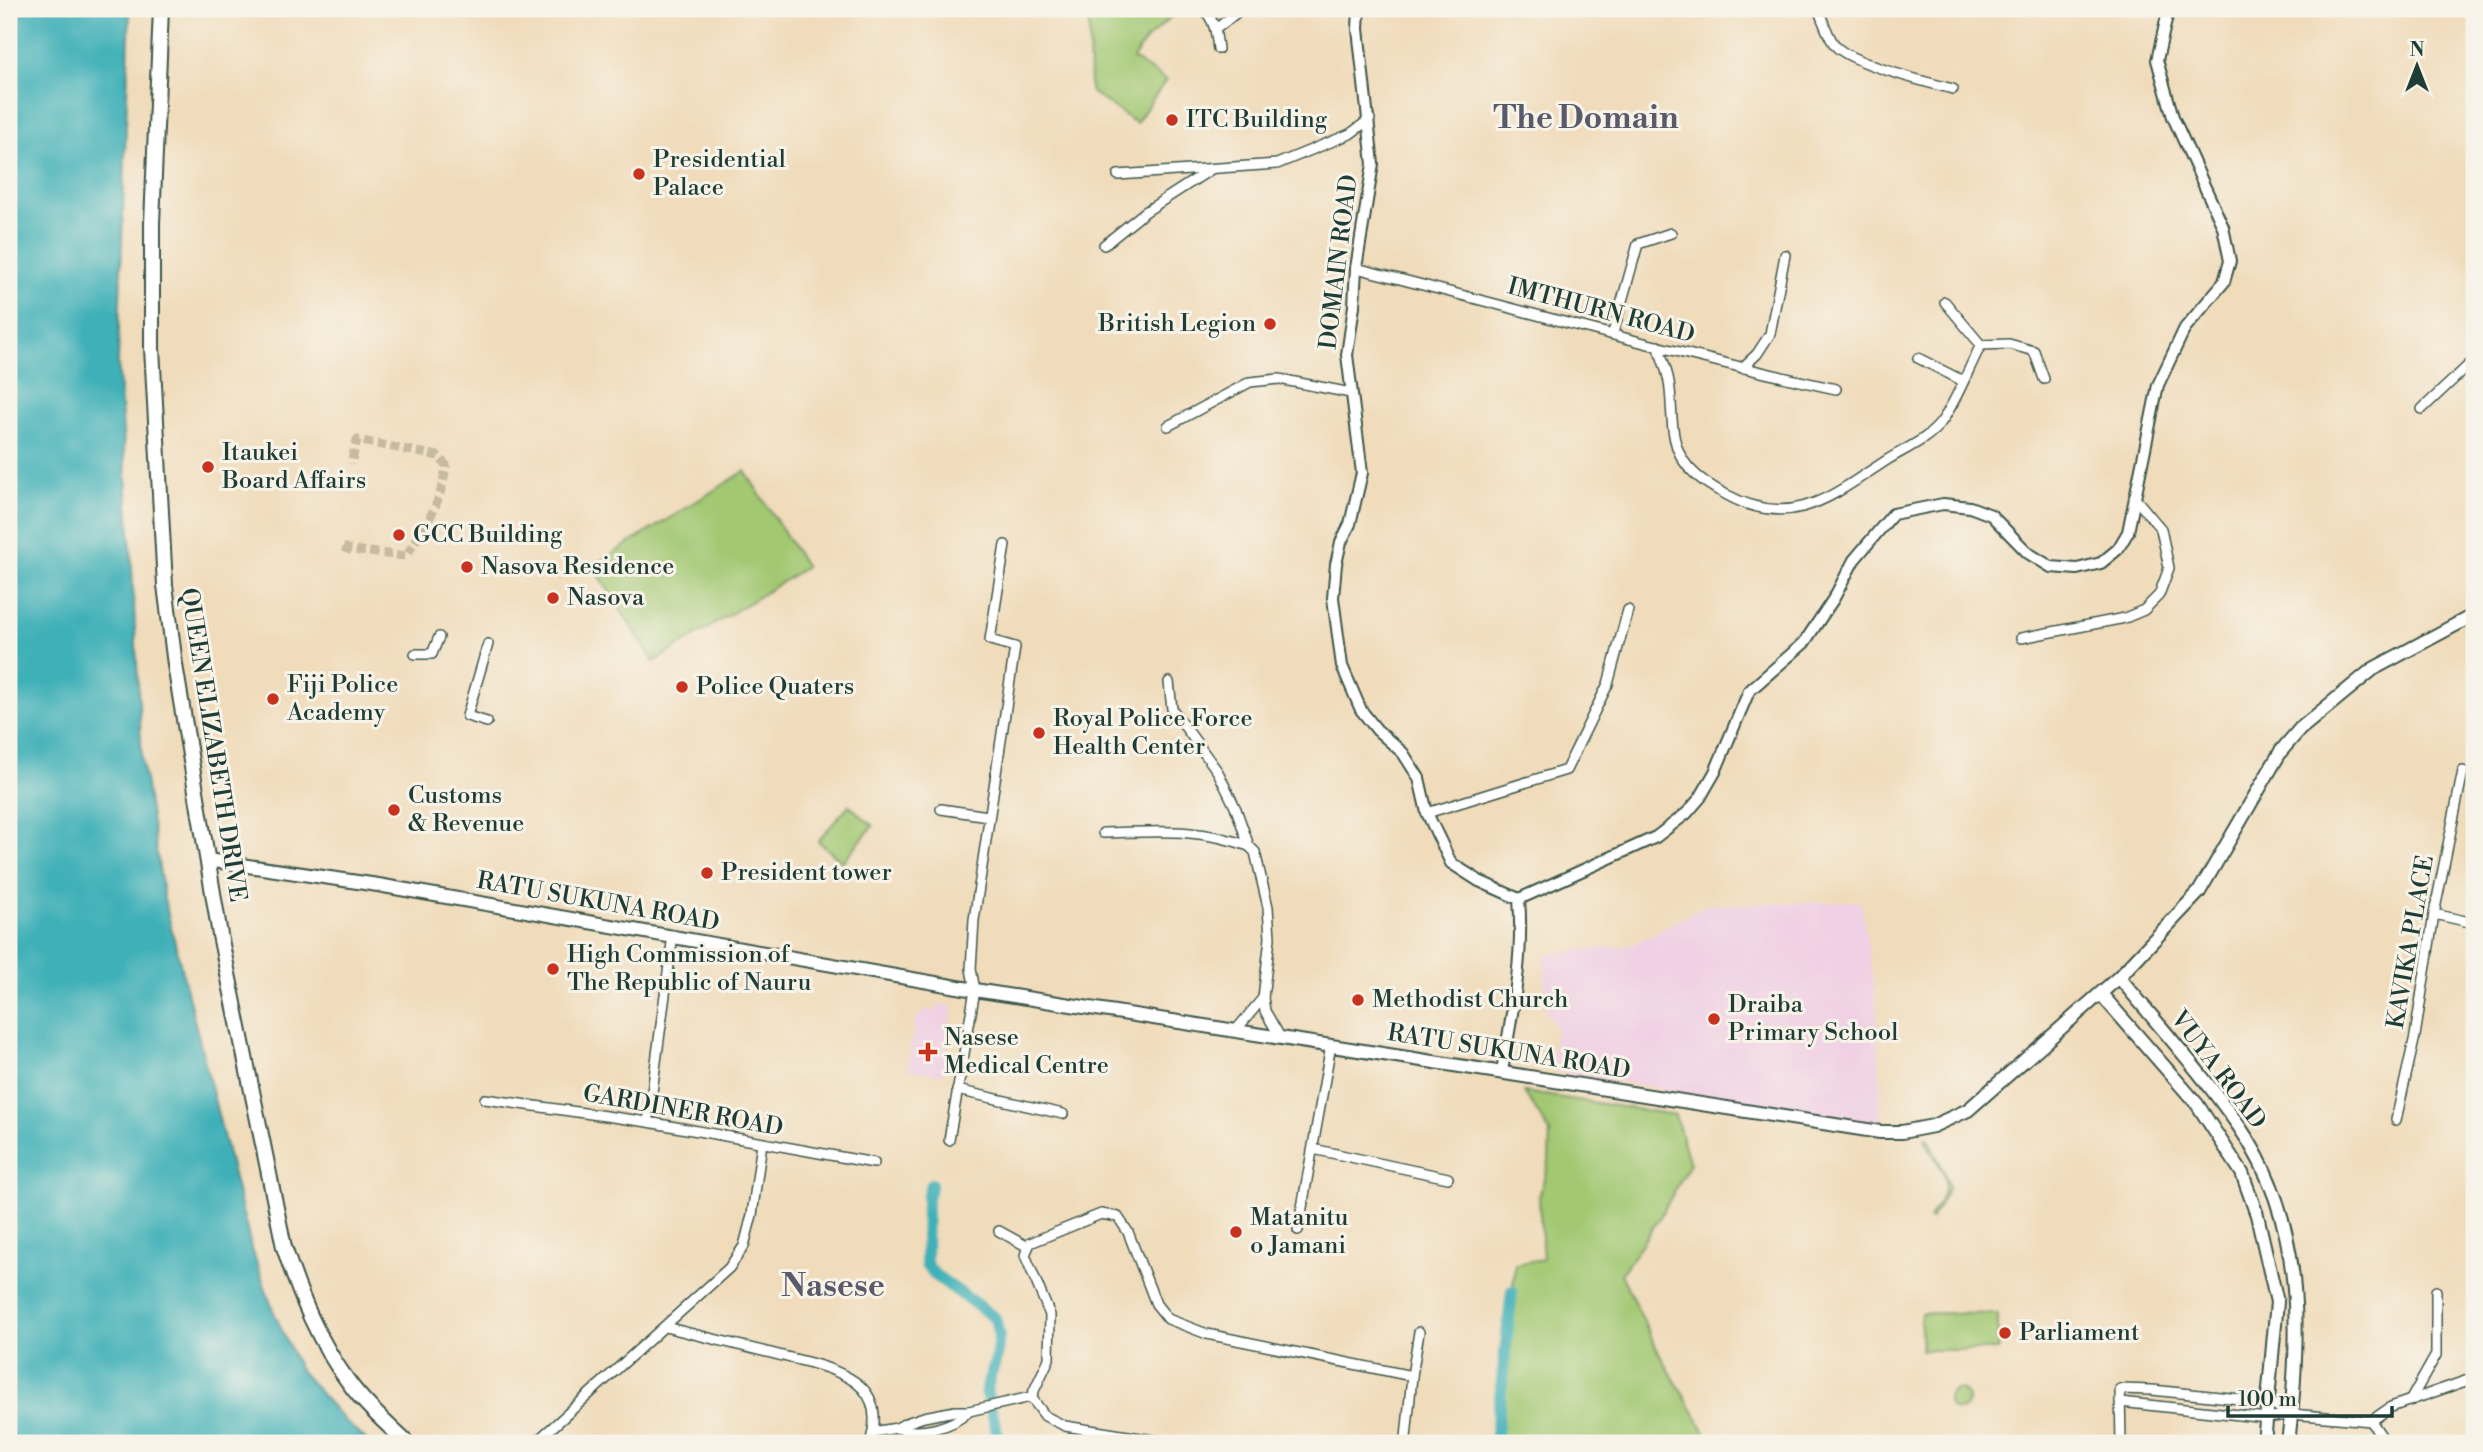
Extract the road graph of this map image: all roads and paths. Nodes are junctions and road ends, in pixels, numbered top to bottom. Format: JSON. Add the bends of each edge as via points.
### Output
{"nodes":[{"id":1,"x":161,"y":9,"type":"edge"},
{"id":2,"x":1203,"y":9,"type":"edge"},
{"id":3,"x":1241,"y":9,"type":"edge"},
{"id":4,"x":1359,"y":9,"type":"edge"},
{"id":5,"x":1818,"y":9,"type":"edge"},
{"id":6,"x":2165,"y":9,"type":"edge"},
{"id":7,"x":1216,"y":29,"type":"junction"},
{"id":8,"x":1218,"y":49,"type":"dead end"},
{"id":9,"x":1953,"y":89,"type":"dead end"},
{"id":10,"x":1370,"y":119,"type":"junction"},
{"id":11,"x":1212,"y":169,"type":"junction"},
{"id":12,"x":1118,"y":175,"type":"dead end"},
{"id":13,"x":1671,"y":233,"type":"dead end"},
{"id":14,"x":1104,"y":245,"type":"dead end"},
{"id":15,"x":1785,"y":256,"type":"dead end"},
{"id":16,"x":1356,"y":268,"type":"junction"},
{"id":17,"x":1945,"y":302,"type":"dead end"},
{"id":18,"x":1613,"y":333,"type":"junction"},
{"id":19,"x":1981,"y":345,"type":"junction"},
{"id":20,"x":1658,"y":346,"type":"junction"},
{"id":21,"x":1917,"y":358,"type":"dead end"},
{"id":22,"x":2474,"y":360,"type":"edge"},
{"id":23,"x":1742,"y":369,"type":"junction"},
{"id":24,"x":2045,"y":379,"type":"dead end"},
{"id":25,"x":1962,"y":381,"type":"junction"},
{"id":26,"x":1836,"y":389,"type":"dead end"},
{"id":27,"x":1351,"y":393,"type":"junction"},
{"id":28,"x":2422,"y":409,"type":"dead end"},
{"id":29,"x":1168,"y":426,"type":"dead end"},
{"id":30,"x":2134,"y":497,"type":"junction"},
{"id":31,"x":1005,"y":545,"type":"dead end"},
{"id":32,"x":1628,"y":610,"type":"dead end"},
{"id":33,"x":2474,"y":615,"type":"edge"},
{"id":34,"x":439,"y":636,"type":"dead end"},
{"id":35,"x":2021,"y":638,"type":"dead end"},
{"id":36,"x":488,"y":644,"type":"dead end"},
{"id":37,"x":415,"y":654,"type":"dead end"},
{"id":38,"x":1170,"y":682,"type":"dead end"},
{"id":39,"x":486,"y":722,"type":"dead end"},
{"id":40,"x":2463,"y":771,"type":"dead end"},
{"id":41,"x":941,"y":809,"type":"dead end"},
{"id":42,"x":1427,"y":813,"type":"junction"},
{"id":43,"x":988,"y":816,"type":"junction"},
{"id":44,"x":1103,"y":833,"type":"dead end"},
{"id":45,"x":1250,"y":846,"type":"junction"},
{"id":46,"x":207,"y":860,"type":"junction"},
{"id":47,"x":1519,"y":899,"type":"junction"},
{"id":48,"x":2434,"y":914,"type":"junction"},
{"id":49,"x":2474,"y":923,"type":"edge"},
{"id":50,"x":673,"y":935,"type":"junction"},
{"id":51,"x":2119,"y":977,"type":"junction"},
{"id":52,"x":975,"y":990,"type":"junction"},
{"id":53,"x":2101,"y":994,"type":"junction"},
{"id":54,"x":1264,"y":998,"type":"junction"},
{"id":55,"x":1236,"y":1030,"type":"junction"},
{"id":56,"x":1280,"y":1037,"type":"junction"},
{"id":57,"x":1331,"y":1045,"type":"junction"},
{"id":58,"x":1502,"y":1072,"type":"junction"},
{"id":59,"x":957,"y":1090,"type":"junction"},
{"id":60,"x":485,"y":1099,"type":"dead end"},
{"id":61,"x":1063,"y":1114,"type":"dead end"},
{"id":62,"x":2396,"y":1120,"type":"dead end"},
{"id":63,"x":648,"y":1122,"type":"junction"},
{"id":64,"x":949,"y":1140,"type":"dead end"},
{"id":65,"x":762,"y":1143,"type":"junction"},
{"id":66,"x":1313,"y":1149,"type":"junction"},
{"id":67,"x":874,"y":1163,"type":"dead end"},
{"id":68,"x":1448,"y":1178,"type":"dead end"},
{"id":69,"x":1298,"y":1230,"type":"dead end"},
{"id":70,"x":999,"y":1231,"type":"dead end"},
{"id":71,"x":1028,"y":1247,"type":"junction"},
{"id":72,"x":2435,"y":1292,"type":"dead end"},
{"id":73,"x":666,"y":1327,"type":"junction"},
{"id":74,"x":1419,"y":1332,"type":"dead end"},
{"id":75,"x":1412,"y":1376,"type":"junction"},
{"id":76,"x":2474,"y":1378,"type":"edge"},
{"id":77,"x":1031,"y":1397,"type":"junction"},
{"id":78,"x":2410,"y":1401,"type":"junction"},
{"id":79,"x":2120,"y":1402,"type":"junction"},
{"id":80,"x":2269,"y":1402,"type":"junction"},
{"id":81,"x":2292,"y":1414,"type":"junction"},
{"id":82,"x":2267,"y":1418,"type":"junction"},
{"id":83,"x":2371,"y":1421,"type":"junction"},
{"id":84,"x":873,"y":1432,"type":"junction"},
{"id":85,"x":1406,"y":1438,"type":"dead end"},
{"id":86,"x":407,"y":1443,"type":"edge"},
{"id":87,"x":535,"y":1443,"type":"edge"},
{"id":88,"x":870,"y":1443,"type":"edge"},
{"id":89,"x":1172,"y":1443,"type":"edge"},
{"id":90,"x":2121,"y":1443,"type":"edge"},
{"id":91,"x":2264,"y":1443,"type":"edge"},
{"id":92,"x":2288,"y":1443,"type":"edge"},
{"id":93,"x":2386,"y":1443,"type":"edge"}],
"edges":[{"from":1,"to":46,"type":"main road","name":"QUEEN ELIZABETH DRIVE","via":[[152,334],[159,504],[175,665]]},
{"from":2,"to":7,"type":"street"},
{"from":3,"to":7,"type":"street"},
{"from":4,"to":10,"type":"street","name":"DOMAIN ROAD"},
{"from":5,"to":9,"type":"street","via":[[1842,53]]},
{"from":6,"to":30,"type":"street","via":[[2157,60],[2173,117],[2223,227],[2230,261],[2224,282],[2185,328],[2158,384]]},
{"from":7,"to":8,"type":"street"},
{"from":10,"to":11,"type":"street","via":[[1350,134],[1277,164]]},
{"from":10,"to":16,"type":"street","name":"DOMAIN ROAD","via":[[1373,164]]},
{"from":11,"to":12,"type":"street"},
{"from":11,"to":14,"type":"street","via":[[1144,212]]},
{"from":13,"to":18,"type":"street","via":[[1638,244]]},
{"from":15,"to":23,"type":"street","via":[[1770,334]]},
{"from":16,"to":18,"type":"street","name":"IMTHURN ROAD"},
{"from":16,"to":27,"type":"street","name":"DOMAIN ROAD","via":[[1347,355]]},
{"from":17,"to":19,"type":"street"},
{"from":18,"to":20,"type":"street","name":"IMTHURN ROAD"},
{"from":19,"to":24,"type":"street","via":[[2009,344],[2034,351]]},
{"from":19,"to":25,"type":"street"},
{"from":20,"to":23,"type":"street","name":"IMTHURN ROAD"},
{"from":20,"to":25,"type":"street","via":[[1668,377],[1674,444],[1688,467],[1710,486],[1761,510],[1815,504],[1926,439],[1942,421]]},
{"from":21,"to":25,"type":"street"},
{"from":22,"to":28,"type":"street"},
{"from":23,"to":26,"type":"street","name":"IMTHURN ROAD"},
{"from":27,"to":29,"type":"street","via":[[1279,379],[1250,382]]},
{"from":27,"to":42,"type":"street","name":"DOMAIN ROAD","via":[[1362,473],[1336,564],[1333,598],[1339,653],[1362,710],[1403,753],[1419,778]]},
{"from":30,"to":35,"type":"street","via":[[2161,529],[2169,568],[2159,595],[2144,610],[2125,618]]},
{"from":30,"to":47,"type":"street","via":[[2128,532],[2118,549],[2101,563],[2077,569],[2051,568],[2028,553],[1991,516],[1970,506],[1943,504],[1894,514],[1854,560],[1804,643],[1749,691],[1715,772],[1687,813],[1656,837]]},
{"from":31,"to":43,"type":"street","via":[[990,640],[1015,647]]},
{"from":32,"to":42,"type":"street","via":[[1608,684],[1566,770]]},
{"from":33,"to":51,"type":"main road","name":"RATU SUKUNA ROAD","via":[[2373,669],[2300,729],[2281,751],[2199,892]]},
{"from":34,"to":37,"type":"street","via":[[432,654]]},
{"from":36,"to":39,"type":"street","via":[[467,716]]},
{"from":38,"to":45,"type":"street","via":[[1172,709],[1218,772]]},
{"from":40,"to":48,"type":"street","name":"KAVIKA PLACE"},
{"from":41,"to":43,"type":"street"},
{"from":42,"to":47,"type":"street","name":"DOMAIN ROAD","via":[[1451,863]]},
{"from":43,"to":52,"type":"street","via":[[974,920],[971,969]]},
{"from":44,"to":45,"type":"street","via":[[1189,831]]},
{"from":45,"to":54,"type":"street","via":[[1268,907]]},
{"from":46,"to":50,"type":"main road","name":"RATU SUKUNA ROAD"},
{"from":46,"to":86,"type":"main road","name":"QUEEN ELIZABETH DRIVE","via":[[284,1247],[298,1289],[314,1327],[351,1385]]},
{"from":47,"to":58,"type":"street","via":[[1522,930]]},
{"from":48,"to":49,"type":"street"},
{"from":48,"to":62,"type":"street","name":"KAVIKA PLACE"},
{"from":50,"to":52,"type":"main road","name":"RATU SUKUNA ROAD"},
{"from":50,"to":63,"type":"street"},
{"from":51,"to":53,"type":"main road","name":"RATU SUKUNA ROAD"},
{"from":51,"to":81,"type":"main road","name":"VUYA ROAD","via":[[2241,1129],[2273,1193],[2292,1263],[2297,1303]]},
{"from":52,"to":55,"type":"main road","name":"RATU SUKUNA ROAD"},
{"from":52,"to":59,"type":"street"},
{"from":53,"to":58,"type":"main road","name":"RATU SUKUNA ROAD","via":[[1968,1110],[1933,1126],[1902,1132]]},
{"from":53,"to":80,"type":"main road","name":"VUYA ROAD","via":[[2197,1104],[2242,1173],[2277,1302]]},
{"from":54,"to":55,"type":"street"},
{"from":54,"to":56,"type":"street","via":[[1265,1011]]},
{"from":55,"to":56,"type":"main road","name":"RATU SUKUNA ROAD"},
{"from":56,"to":57,"type":"main road","name":"RATU SUKUNA ROAD"},
{"from":57,"to":58,"type":"main road","name":"RATU SUKUNA ROAD"},
{"from":57,"to":66,"type":"street"},
{"from":59,"to":61,"type":"street"},
{"from":59,"to":64,"type":"street"},
{"from":60,"to":63,"type":"street","name":"GARDINER ROAD"},
{"from":63,"to":65,"type":"street","name":"GARDINER ROAD"},
{"from":65,"to":67,"type":"street","name":"GARDINER ROAD"},
{"from":65,"to":73,"type":"street","via":[[744,1246],[729,1268]]},
{"from":66,"to":68,"type":"street"},
{"from":66,"to":69,"type":"street"},
{"from":70,"to":71,"type":"street"},
{"from":71,"to":75,"type":"street","via":[[1101,1214],[1118,1217],[1156,1304],[1168,1319],[1208,1334]]},
{"from":71,"to":77,"type":"street","via":[[1026,1255],[1050,1315],[1049,1359]]},
{"from":72,"to":78,"type":"street","via":[[2435,1355]]},
{"from":73,"to":84,"type":"street","via":[[811,1363],[855,1380],[872,1402]]},
{"from":73,"to":87,"type":"street"},
{"from":74,"to":75,"type":"street"},
{"from":75,"to":85,"type":"street"},
{"from":76,"to":78,"type":"street"},
{"from":77,"to":84,"type":"street","via":[[969,1411],[958,1422],[908,1432],[897,1428]]},
{"from":77,"to":89,"type":"street","via":[[1045,1416],[1065,1426]]},
{"from":78,"to":83,"type":"street"},
{"from":79,"to":80,"type":"street","via":[[2120,1389]]},
{"from":79,"to":82,"type":"street"},
{"from":79,"to":90,"type":"street"},
{"from":80,"to":81,"type":"street"},
{"from":80,"to":82,"type":"main road","name":"VUYA ROAD"},
{"from":81,"to":82,"type":"street"},
{"from":81,"to":83,"type":"street"},
{"from":81,"to":92,"type":"main road","name":"VUYA ROAD"},
{"from":82,"to":91,"type":"main road","name":"VUYA ROAD"},
{"from":83,"to":93,"type":"street"},
{"from":84,"to":88,"type":"street"}]}
